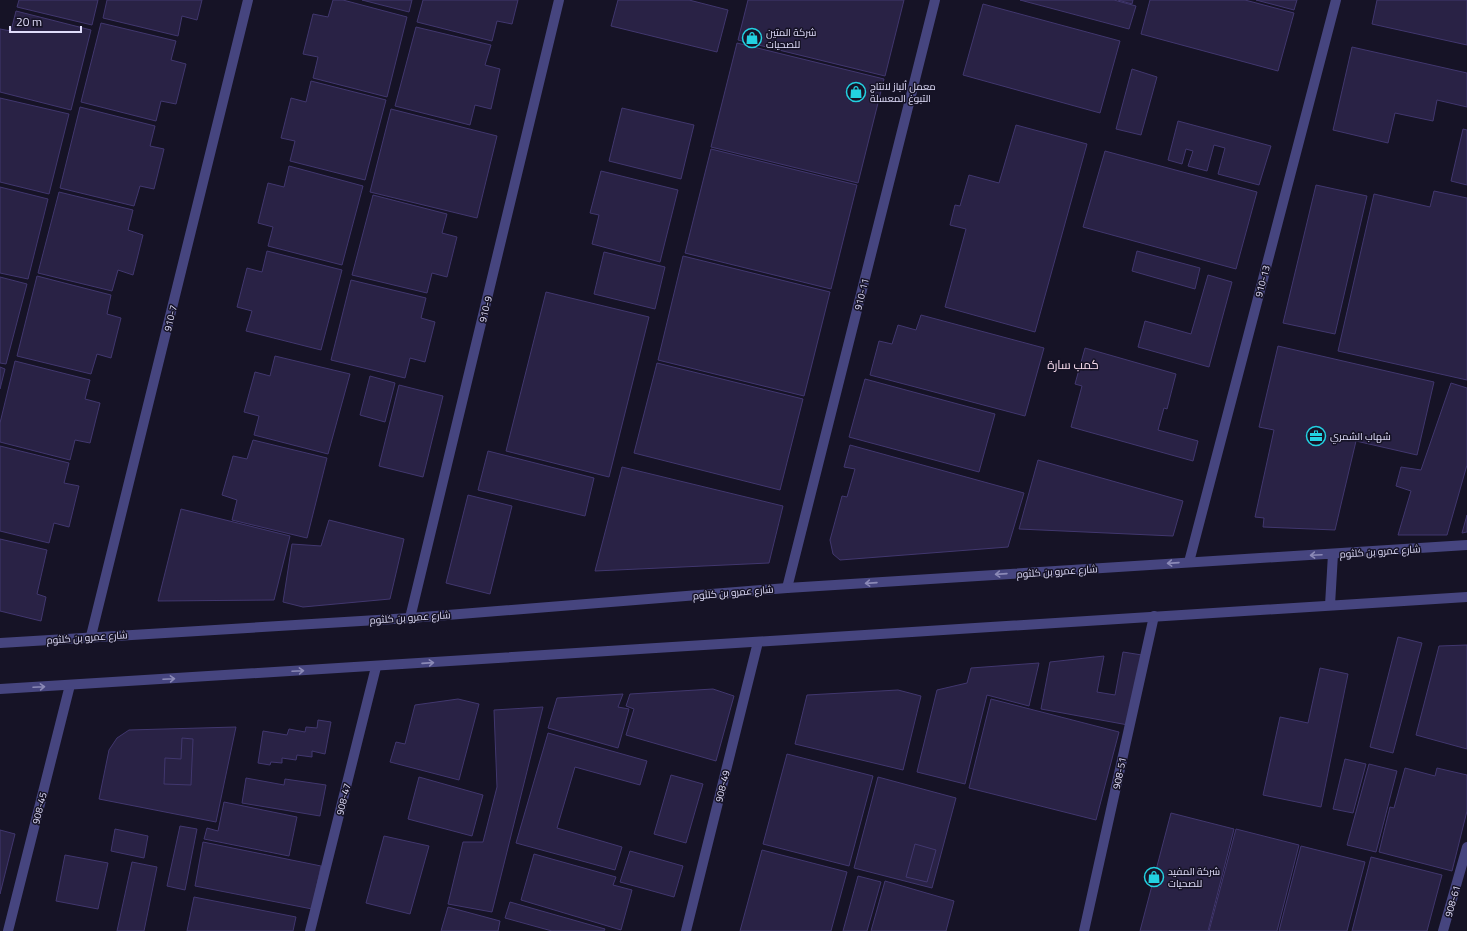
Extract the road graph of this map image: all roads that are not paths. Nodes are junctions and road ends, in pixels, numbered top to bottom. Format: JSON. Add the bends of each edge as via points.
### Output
{"nodes":[{"id":1,"x":248,"y":0,"type":"edge"},
{"id":2,"x":560,"y":0,"type":"edge"},
{"id":3,"x":935,"y":0,"type":"edge"},
{"id":4,"x":1336,"y":0,"type":"edge"},
{"id":5,"x":1467,"y":545,"type":"edge"},
{"id":6,"x":1333,"y":554,"type":"junction"},
{"id":7,"x":1189,"y":562,"type":"junction"},
{"id":8,"x":787,"y":588,"type":"junction"},
{"id":9,"x":1467,"y":597,"type":"edge"},
{"id":10,"x":1330,"y":605,"type":"junction"},
{"id":11,"x":1154,"y":616,"type":"junction"},
{"id":12,"x":410,"y":618,"type":"junction"},
{"id":13,"x":91,"y":636,"type":"junction"},
{"id":14,"x":758,"y":642,"type":"junction"},
{"id":15,"x":0,"y":643,"type":"edge"},
{"id":16,"x":376,"y":667,"type":"junction"},
{"id":17,"x":70,"y":685,"type":"junction"},
{"id":18,"x":0,"y":690,"type":"edge"},
{"id":19,"x":1467,"y":847,"type":"edge"},
{"id":20,"x":8,"y":931,"type":"edge"},
{"id":21,"x":310,"y":931,"type":"edge"},
{"id":22,"x":686,"y":931,"type":"edge"},
{"id":23,"x":1084,"y":931,"type":"edge"},
{"id":24,"x":1443,"y":931,"type":"edge"}],
"edges":[{"from":1,"to":13,"type":"street","name":"910-7"},
{"from":2,"to":12,"type":"street","name":"910-9"},
{"from":3,"to":8,"type":"street","name":"910-11"},
{"from":4,"to":7,"type":"street","name":"910-13"},
{"from":5,"to":6,"type":"street","name":"شارع عمرو بن كلثوم"},
{"from":6,"to":7,"type":"street","name":"شارع عمرو بن كلثوم","one_way":true},
{"from":6,"to":10,"type":"street"},
{"from":7,"to":8,"type":"street","name":"شارع عمرو بن كلثوم","one_way":true},
{"from":8,"to":12,"type":"street","name":"شارع عمرو بن كلثوم"},
{"from":9,"to":10,"type":"street"},
{"from":10,"to":11,"type":"street"},
{"from":11,"to":14,"type":"street"},
{"from":11,"to":23,"type":"street","name":"908-51"},
{"from":12,"to":13,"type":"street","name":"شارع عمرو بن كلثوم"},
{"from":13,"to":15,"type":"street","name":"شارع عمرو بن كلثوم"},
{"from":16,"to":14,"type":"street","one_way":true},
{"from":14,"to":22,"type":"street","name":"908-49"},
{"from":17,"to":16,"type":"street","one_way":true},
{"from":16,"to":21,"type":"street","name":"908-47"},
{"from":18,"to":17,"type":"street","one_way":true},
{"from":17,"to":20,"type":"street","name":"908-45"},
{"from":19,"to":24,"type":"street","name":"908-61"}]}
